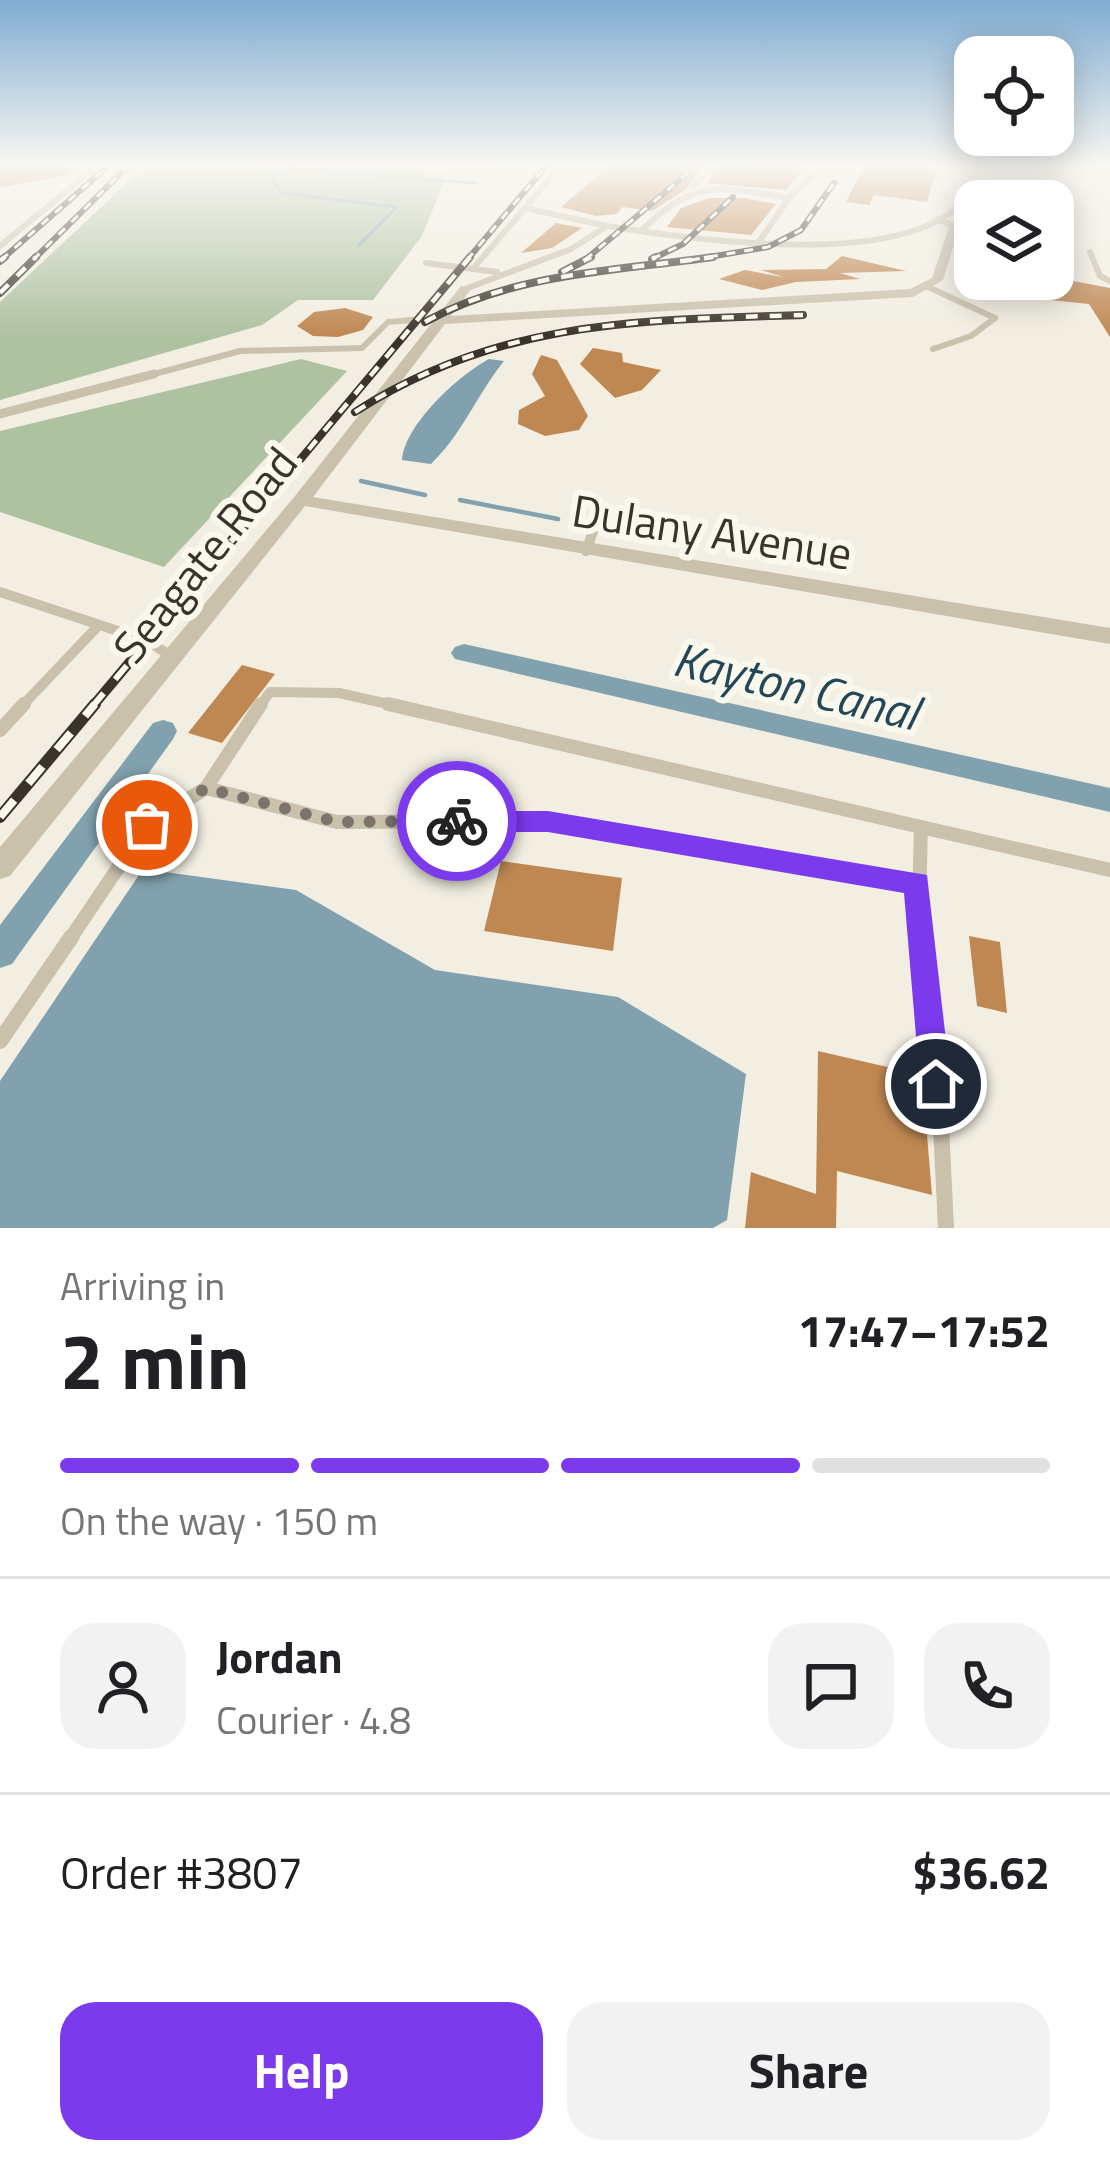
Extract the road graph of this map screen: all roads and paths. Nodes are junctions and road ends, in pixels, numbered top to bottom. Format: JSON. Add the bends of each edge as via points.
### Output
{"nodes":[{"id":1,"x":28,"y":223,"type":"edge"},
{"id":2,"x":512,"y":223,"type":"edge"},
{"id":3,"x":595,"y":223,"type":"edge"},
{"id":4,"x":648,"y":223,"type":"edge"},
{"id":5,"x":772,"y":223,"type":"edge"},
{"id":6,"x":920,"y":223,"type":"edge"},
{"id":7,"x":950,"y":223,"type":"edge"},
{"id":8,"x":607,"y":226,"type":"junction"},
{"id":9,"x":641,"y":231,"type":"junction"},
{"id":10,"x":0,"y":246,"type":"edge"},
{"id":11,"x":756,"y":246,"type":"junction"},
{"id":12,"x":1090,"y":252,"type":"dead end"},
{"id":13,"x":426,"y":263,"type":"dead end"},
{"id":14,"x":476,"y":265,"type":"junction"},
{"id":15,"x":500,"y":273,"type":"junction"},
{"id":16,"x":1110,"y":281,"type":"edge"},
{"id":17,"x":926,"y":286,"type":"junction"},
{"id":18,"x":465,"y":289,"type":"joint"},
{"id":19,"x":445,"y":319,"type":"junction"},
{"id":20,"x":933,"y":349,"type":"dead end"},
{"id":21,"x":0,"y":413,"type":"edge"},
{"id":22,"x":301,"y":500,"type":"junction"},
{"id":23,"x":599,"y":514,"type":"dead end"},
{"id":24,"x":586,"y":551,"type":"junction"},
{"id":25,"x":0,"y":592,"type":"edge"},
{"id":26,"x":99,"y":625,"type":"junction"},
{"id":27,"x":1110,"y":636,"type":"edge"},
{"id":28,"x":172,"y":657,"type":"junction"},
{"id":29,"x":0,"y":730,"type":"edge"},
{"id":30,"x":206,"y":788,"type":"junction"},
{"id":31,"x":921,"y":827,"type":"junction"},
{"id":32,"x":0,"y":867,"type":"edge"},
{"id":33,"x":1110,"y":870,"type":"edge"},
{"id":34,"x":917,"y":884,"type":"junction"},
{"id":35,"x":0,"y":1041,"type":"edge"},
{"id":36,"x":946,"y":1228,"type":"edge"}],
"edges":[{"from":1,"to":10,"type":"lane"},
{"from":2,"to":14,"type":"lane"},
{"from":3,"to":8,"type":"lane"},
{"from":4,"to":9,"type":"lane"},
{"from":5,"to":11,"type":"lane"},
{"from":6,"to":11,"type":"lane","via":[[852,240]]},
{"from":7,"to":17,"type":"street","via":[[937,280]]},
{"from":8,"to":9,"type":"lane"},
{"from":8,"to":15,"type":"lane","via":[[573,253]]},
{"from":9,"to":11,"type":"lane"},
{"from":12,"to":16,"type":"lane"},
{"from":13,"to":14,"type":"lane"},
{"from":14,"to":15,"type":"lane"},
{"from":15,"to":18,"type":"lane"},
{"from":17,"to":19,"type":"street","via":[[858,300]]},
{"from":17,"to":20,"type":"lane","via":[[995,318]]},
{"from":18,"to":19,"type":"street","name":"Seagate Road"},
{"from":19,"to":21,"type":"lane","via":[[388,322],[362,349],[240,351]]},
{"from":19,"to":22,"type":"street","name":"Seagate Road"},
{"from":22,"to":24,"type":"street","name":"Dulany Avenue"},
{"from":22,"to":28,"type":"street","name":"Seagate Road"},
{"from":23,"to":24,"type":"lane"},
{"from":24,"to":27,"type":"street","name":"Dulany Avenue"},
{"from":25,"to":26,"type":"lane"},
{"from":26,"to":28,"type":"lane"},
{"from":26,"to":29,"type":"lane"},
{"from":28,"to":32,"type":"street","name":"Seagate Road"},
{"from":30,"to":31,"type":"lane","via":[[270,692],[286,688],[340,693]]},
{"from":30,"to":34,"type":"lane","via":[[337,822],[548,821]]},
{"from":30,"to":35,"type":"lane","via":[[147,825]]},
{"from":31,"to":33,"type":"lane"},
{"from":31,"to":34,"type":"lane"},
{"from":34,"to":36,"type":"lane"}]}
